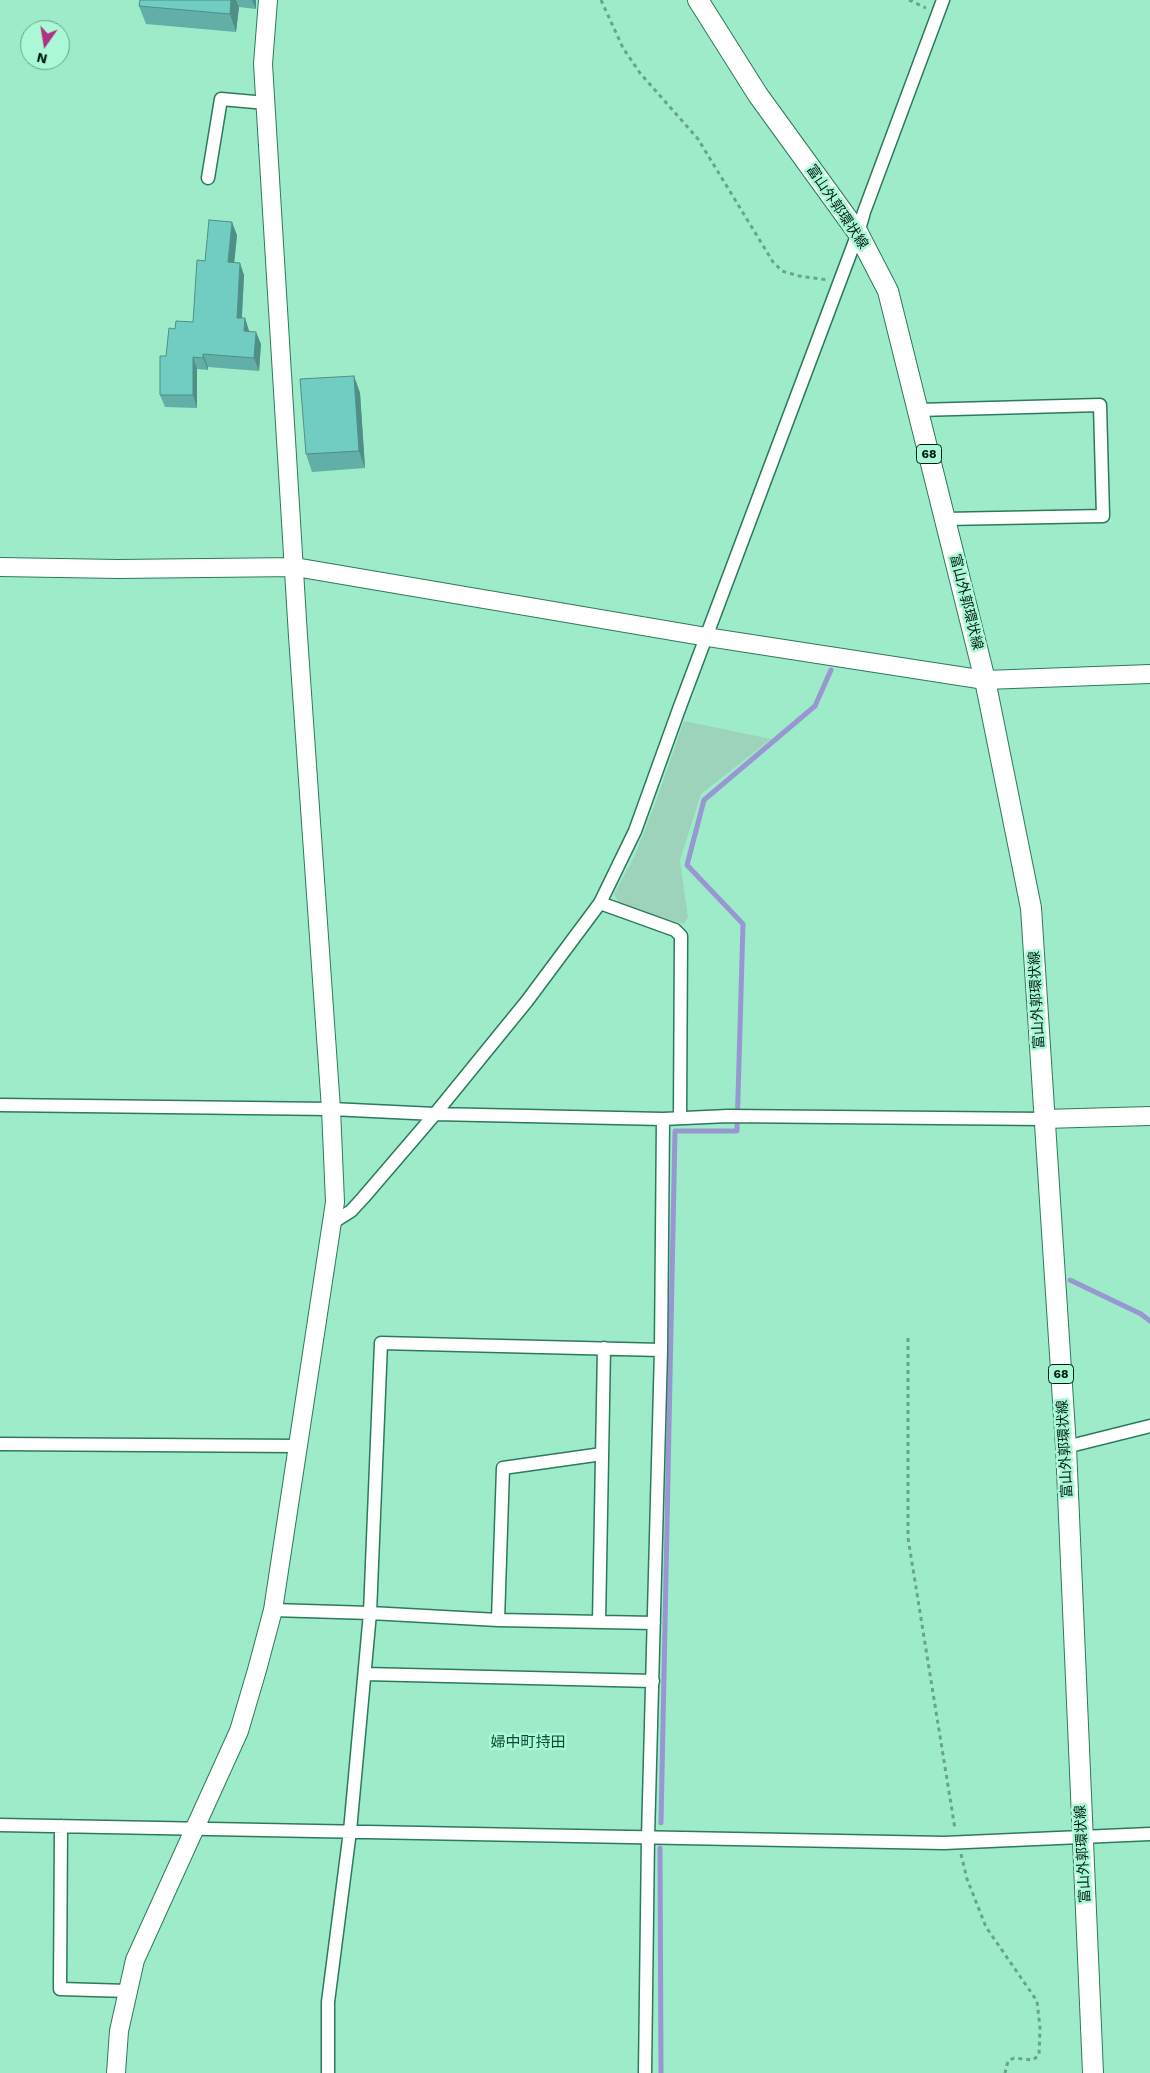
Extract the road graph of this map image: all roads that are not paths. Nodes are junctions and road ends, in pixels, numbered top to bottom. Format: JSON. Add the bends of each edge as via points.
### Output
{"nodes":[{"id":1,"x":268,"y":0,"type":"edge"},
{"id":2,"x":698,"y":0,"type":"edge"},
{"id":3,"x":943,"y":0,"type":"edge"},
{"id":4,"x":266,"y":103,"type":"junction"},
{"id":5,"x":208,"y":178,"type":"dead end"},
{"id":6,"x":858,"y":234,"type":"junction"},
{"id":7,"x":918,"y":410,"type":"junction"},
{"id":8,"x":945,"y":519,"type":"junction"},
{"id":9,"x":0,"y":567,"type":"edge"},
{"id":10,"x":295,"y":567,"type":"junction"},
{"id":11,"x":707,"y":637,"type":"junction"},
{"id":12,"x":1150,"y":674,"type":"edge"},
{"id":13,"x":985,"y":680,"type":"junction"},
{"id":14,"x":600,"y":903,"type":"junction"},
{"id":15,"x":0,"y":1105,"type":"edge"},
{"id":16,"x":332,"y":1109,"type":"junction"},
{"id":17,"x":435,"y":1114,"type":"junction"},
{"id":18,"x":1150,"y":1116,"type":"edge"},
{"id":19,"x":680,"y":1118,"type":"junction"},
{"id":20,"x":664,"y":1119,"type":"junction"},
{"id":21,"x":1044,"y":1119,"type":"junction"},
{"id":22,"x":332,"y":1223,"type":"junction"},
{"id":23,"x":604,"y":1348,"type":"junction"},
{"id":24,"x":661,"y":1350,"type":"junction"},
{"id":25,"x":1150,"y":1426,"type":"edge"},
{"id":26,"x":0,"y":1444,"type":"edge"},
{"id":27,"x":298,"y":1446,"type":"junction"},
{"id":28,"x":1066,"y":1447,"type":"junction"},
{"id":29,"x":602,"y":1454,"type":"junction"},
{"id":30,"x":272,"y":1610,"type":"junction"},
{"id":31,"x":370,"y":1614,"type":"junction"},
{"id":32,"x":498,"y":1620,"type":"junction"},
{"id":33,"x":599,"y":1622,"type":"junction"},
{"id":34,"x":654,"y":1624,"type":"junction"},
{"id":35,"x":365,"y":1674,"type":"junction"},
{"id":36,"x":653,"y":1681,"type":"junction"},
{"id":37,"x":0,"y":1825,"type":"edge"},
{"id":38,"x":61,"y":1826,"type":"junction"},
{"id":39,"x":194,"y":1828,"type":"junction"},
{"id":40,"x":350,"y":1831,"type":"junction"},
{"id":41,"x":1150,"y":1834,"type":"edge"},
{"id":42,"x":1082,"y":1836,"type":"junction"},
{"id":43,"x":648,"y":1837,"type":"junction"},
{"id":44,"x":128,"y":1991,"type":"junction"},
{"id":45,"x":116,"y":2073,"type":"edge"},
{"id":46,"x":328,"y":2073,"type":"edge"},
{"id":47,"x":645,"y":2073,"type":"edge"},
{"id":48,"x":1092,"y":2073,"type":"edge"}],
"edges":[{"from":1,"to":4,"type":"street","via":[[263,64]]},
{"from":2,"to":6,"type":"main road","name":"富山外郭環状線","number":"68","via":[[758,95]]},
{"from":3,"to":6,"type":"street"},
{"from":4,"to":5,"type":"street","via":[[221,99]]},
{"from":4,"to":10,"type":"street"},
{"from":6,"to":7,"type":"main road","name":"富山外郭環状線","number":"68","via":[[888,291]]},
{"from":6,"to":11,"type":"street"},
{"from":7,"to":8,"type":"main road","name":"富山外郭環状線","number":"68"},
{"from":7,"to":8,"type":"street","via":[[1100,405],[1104,516]]},
{"from":8,"to":13,"type":"main road","name":"富山外郭環状線","number":"68"},
{"from":9,"to":10,"type":"street"},
{"from":10,"to":11,"type":"street"},
{"from":10,"to":16,"type":"street"},
{"from":11,"to":13,"type":"street"},
{"from":11,"to":14,"type":"street","via":[[635,831]]},
{"from":12,"to":13,"type":"street"},
{"from":13,"to":21,"type":"main road","name":"富山外郭環状線","number":"68","via":[[1031,908]]},
{"from":14,"to":17,"type":"street","via":[[527,1002]]},
{"from":14,"to":19,"type":"street","via":[[676,930],[681,936]]},
{"from":15,"to":16,"type":"street"},
{"from":16,"to":17,"type":"street"},
{"from":16,"to":22,"type":"street","via":[[335,1202]]},
{"from":17,"to":20,"type":"street"},
{"from":17,"to":22,"type":"street","via":[[357,1205]]},
{"from":18,"to":21,"type":"street"},
{"from":19,"to":20,"type":"street"},
{"from":19,"to":21,"type":"street"},
{"from":20,"to":24,"type":"street"},
{"from":21,"to":28,"type":"main road","name":"富山外郭環状線","number":"68"},
{"from":22,"to":27,"type":"street"},
{"from":23,"to":24,"type":"street"},
{"from":23,"to":29,"type":"street"},
{"from":23,"to":31,"type":"street","via":[[381,1343]]},
{"from":24,"to":34,"type":"street"},
{"from":25,"to":28,"type":"street"},
{"from":26,"to":27,"type":"street"},
{"from":27,"to":30,"type":"street"},
{"from":28,"to":42,"type":"main road","name":"富山外郭環状線","number":"68"},
{"from":29,"to":32,"type":"street","via":[[503,1468]]},
{"from":29,"to":33,"type":"street"},
{"from":30,"to":31,"type":"street"},
{"from":30,"to":39,"type":"street","via":[[239,1731]]},
{"from":31,"to":32,"type":"street"},
{"from":31,"to":35,"type":"street"},
{"from":32,"to":33,"type":"street"},
{"from":33,"to":34,"type":"street"},
{"from":34,"to":36,"type":"street"},
{"from":35,"to":36,"type":"street"},
{"from":35,"to":40,"type":"street"},
{"from":36,"to":43,"type":"street"},
{"from":37,"to":38,"type":"street"},
{"from":38,"to":39,"type":"street"},
{"from":38,"to":44,"type":"street","via":[[60,1989]]},
{"from":39,"to":40,"type":"street"},
{"from":39,"to":44,"type":"street","via":[[135,1960]]},
{"from":40,"to":43,"type":"street"},
{"from":40,"to":46,"type":"street","via":[[328,2002]]},
{"from":41,"to":42,"type":"street"},
{"from":42,"to":43,"type":"street","via":[[958,1842]]},
{"from":42,"to":48,"type":"main road","name":"富山外郭環状線","number":"68"},
{"from":43,"to":47,"type":"street"},
{"from":44,"to":45,"type":"street","via":[[119,2031]]}]}
